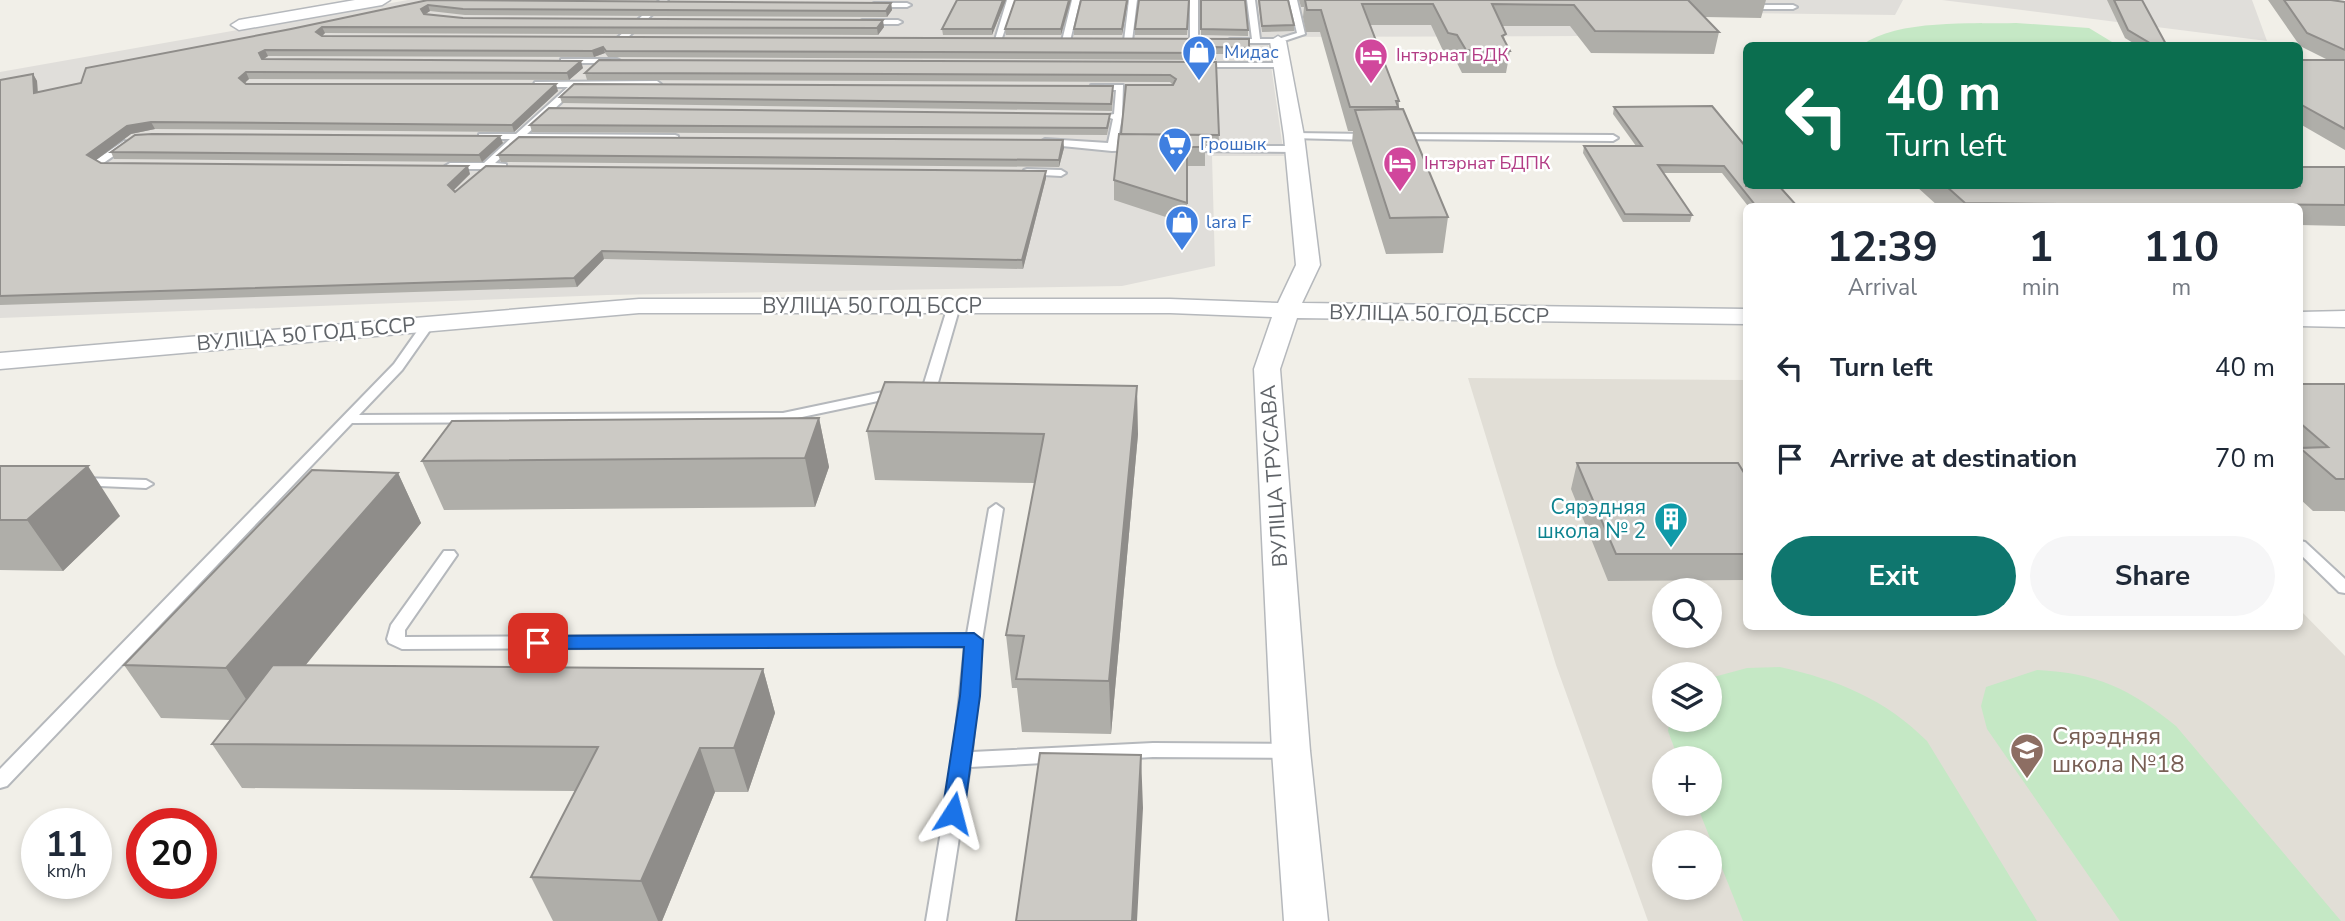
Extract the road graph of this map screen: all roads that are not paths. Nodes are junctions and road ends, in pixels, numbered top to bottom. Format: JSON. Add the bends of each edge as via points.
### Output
{"nodes":[{"id":1,"x":382,"y":0,"type":"edge"},
{"id":2,"x":1011,"y":0,"type":"edge"},
{"id":3,"x":1076,"y":0,"type":"edge"},
{"id":4,"x":1133,"y":0,"type":"edge"},
{"id":5,"x":1194,"y":0,"type":"edge"},
{"id":6,"x":1251,"y":0,"type":"edge"},
{"id":7,"x":1293,"y":0,"type":"edge"},
{"id":8,"x":666,"y":2,"type":"edge"},
{"id":9,"x":909,"y":2,"type":"edge"},
{"id":10,"x":647,"y":3,"type":"edge"},
{"id":11,"x":866,"y":5,"type":"edge"},
{"id":12,"x":1729,"y":6,"type":"dead end"},
{"id":13,"x":1793,"y":7,"type":"dead end"},
{"id":14,"x":1296,"y":12,"type":"junction"},
{"id":15,"x":1310,"y":12,"type":"edge"},
{"id":16,"x":627,"y":21,"type":"edge"},
{"id":17,"x":641,"y":22,"type":"junction"},
{"id":18,"x":654,"y":22,"type":"edge"},
{"id":19,"x":857,"y":22,"type":"edge"},
{"id":20,"x":898,"y":22,"type":"junction"},
{"id":21,"x":239,"y":26,"type":"dead end"},
{"id":22,"x":893,"y":32,"type":"dead end"},
{"id":23,"x":604,"y":41,"type":"edge"},
{"id":24,"x":618,"y":41,"type":"junction"},
{"id":25,"x":632,"y":41,"type":"edge"},
{"id":26,"x":984,"y":41,"type":"edge"},
{"id":27,"x":997,"y":41,"type":"junction"},
{"id":28,"x":1011,"y":41,"type":"edge"},
{"id":29,"x":1052,"y":41,"type":"edge"},
{"id":30,"x":1066,"y":41,"type":"junction"},
{"id":31,"x":1079,"y":41,"type":"edge"},
{"id":32,"x":1116,"y":41,"type":"edge"},
{"id":33,"x":1128,"y":41,"type":"junction"},
{"id":34,"x":1141,"y":41,"type":"edge"},
{"id":35,"x":1181,"y":41,"type":"edge"},
{"id":36,"x":1194,"y":41,"type":"junction"},
{"id":37,"x":1206,"y":41,"type":"edge"},
{"id":38,"x":1218,"y":41,"type":"edge"},
{"id":39,"x":1272,"y":49,"type":"junction"},
{"id":40,"x":557,"y":61,"type":"edge"},
{"id":41,"x":626,"y":61,"type":"edge"},
{"id":42,"x":595,"y":65,"type":"junction"},
{"id":43,"x":1184,"y":65,"type":"edge"},
{"id":44,"x":580,"y":80,"type":"junction"},
{"id":45,"x":522,"y":84,"type":"edge"},
{"id":46,"x":674,"y":84,"type":"edge"},
{"id":47,"x":1078,"y":87,"type":"edge"},
{"id":48,"x":1120,"y":88,"type":"junction"},
{"id":49,"x":1133,"y":88,"type":"edge"},
{"id":50,"x":547,"y":109,"type":"junction"},
{"id":51,"x":561,"y":109,"type":"edge"},
{"id":52,"x":1102,"y":115,"type":"edge"},
{"id":53,"x":1118,"y":117,"type":"junction"},
{"id":54,"x":475,"y":136,"type":"edge"},
{"id":55,"x":517,"y":136,"type":"junction"},
{"id":56,"x":135,"y":138,"type":"edge"},
{"id":57,"x":683,"y":138,"type":"edge"},
{"id":58,"x":1613,"y":138,"type":"dead end"},
{"id":59,"x":1030,"y":142,"type":"edge"},
{"id":60,"x":1294,"y":143,"type":"junction"},
{"id":61,"x":1112,"y":148,"type":"junction"},
{"id":62,"x":1151,"y":148,"type":"edge"},
{"id":63,"x":1177,"y":148,"type":"edge"},
{"id":64,"x":119,"y":166,"type":"edge"},
{"id":65,"x":432,"y":166,"type":"edge"},
{"id":66,"x":486,"y":166,"type":"junction"},
{"id":67,"x":513,"y":167,"type":"edge"},
{"id":68,"x":1020,"y":172,"type":"edge"},
{"id":69,"x":1061,"y":173,"type":"dead end"},
{"id":70,"x":477,"y":176,"type":"edge"},
{"id":71,"x":954,"y":306,"type":"junction"},
{"id":72,"x":1286,"y":312,"type":"junction"},
{"id":73,"x":1743,"y":316,"type":"edge"},
{"id":74,"x":2303,"y":319,"type":"edge"},
{"id":75,"x":2345,"y":319,"type":"edge"},
{"id":76,"x":429,"y":323,"type":"junction"},
{"id":77,"x":0,"y":361,"type":"edge"},
{"id":78,"x":348,"y":419,"type":"junction"},
{"id":79,"x":66,"y":481,"type":"edge"},
{"id":80,"x":146,"y":484,"type":"dead end"},
{"id":81,"x":996,"y":509,"type":"dead end"},
{"id":82,"x":2303,"y":550,"type":"edge"},
{"id":83,"x":449,"y":555,"type":"dead end"},
{"id":84,"x":2345,"y":588,"type":"edge"},
{"id":85,"x":974,"y":640,"type":"junction"},
{"id":86,"x":1291,"y":751,"type":"junction"},
{"id":87,"x":962,"y":760,"type":"junction"},
{"id":88,"x":0,"y":781,"type":"edge"},
{"id":89,"x":936,"y":921,"type":"edge"},
{"id":90,"x":1306,"y":921,"type":"edge"}],
"edges":[{"from":1,"to":21,"type":"street"},
{"from":2,"to":27,"type":"lane"},
{"from":3,"to":30,"type":"lane"},
{"from":4,"to":33,"type":"lane"},
{"from":5,"to":36,"type":"lane"},
{"from":6,"to":39,"type":"lane"},
{"from":7,"to":14,"type":"lane"},
{"from":8,"to":10,"type":"lane"},
{"from":8,"to":17,"type":"lane"},
{"from":9,"to":11,"type":"lane"},
{"from":9,"to":20,"type":"lane"},
{"from":12,"to":13,"type":"lane"},
{"from":14,"to":15,"type":"lane"},
{"from":14,"to":39,"type":"lane","via":[[1301,34]]},
{"from":16,"to":17,"type":"lane"},
{"from":17,"to":18,"type":"lane"},
{"from":17,"to":24,"type":"lane"},
{"from":19,"to":20,"type":"lane"},
{"from":20,"to":22,"type":"lane"},
{"from":23,"to":24,"type":"lane"},
{"from":24,"to":25,"type":"lane"},
{"from":24,"to":42,"type":"lane"},
{"from":26,"to":27,"type":"lane"},
{"from":27,"to":28,"type":"lane"},
{"from":29,"to":30,"type":"lane"},
{"from":30,"to":31,"type":"lane"},
{"from":32,"to":33,"type":"lane"},
{"from":33,"to":34,"type":"lane"},
{"from":35,"to":36,"type":"lane"},
{"from":36,"to":37,"type":"lane"},
{"from":38,"to":39,"type":"lane"},
{"from":39,"to":43,"type":"lane"},
{"from":39,"to":60,"type":"street","name":"ВУЛІЦА ТРУСАВА"},
{"from":40,"to":42,"type":"lane"},
{"from":41,"to":42,"type":"lane"},
{"from":44,"to":45,"type":"lane"},
{"from":44,"to":46,"type":"lane"},
{"from":44,"to":50,"type":"lane"},
{"from":47,"to":48,"type":"lane"},
{"from":48,"to":49,"type":"lane"},
{"from":48,"to":53,"type":"lane"},
{"from":50,"to":51,"type":"lane"},
{"from":50,"to":55,"type":"lane"},
{"from":52,"to":53,"type":"lane"},
{"from":53,"to":61,"type":"lane"},
{"from":54,"to":55,"type":"lane"},
{"from":55,"to":57,"type":"lane"},
{"from":55,"to":66,"type":"lane"},
{"from":56,"to":64,"type":"lane","via":[[99,162]]},
{"from":58,"to":60,"type":"lane"},
{"from":59,"to":61,"type":"lane"},
{"from":60,"to":63,"type":"lane"},
{"from":60,"to":72,"type":"street","name":"ВУЛІЦА ТРУСАВА","via":[[1308,265]]},
{"from":61,"to":62,"type":"lane"},
{"from":65,"to":66,"type":"lane"},
{"from":66,"to":67,"type":"lane"},
{"from":66,"to":70,"type":"lane"},
{"from":68,"to":69,"type":"lane"},
{"from":71,"to":72,"type":"street","name":"ВУЛІЦА 50 ГОД БССР","via":[[1170,306]]},
{"from":71,"to":76,"type":"street","name":"ВУЛІЦА 50 ГОД БССР","via":[[639,306]]},
{"from":71,"to":78,"type":"lane","via":[[935,393],[890,393],[783,417]]},
{"from":72,"to":73,"type":"street","name":"ВУЛІЦА 50 ГОД БССР"},
{"from":72,"to":86,"type":"street","name":"ВУЛІЦА ТРУСАВА","via":[[1267,369]]},
{"from":74,"to":75,"type":"street"},
{"from":76,"to":77,"type":"street","name":"ВУЛІЦА 50 ГОД БССР"},
{"from":76,"to":78,"type":"lane","via":[[398,367]]},
{"from":78,"to":88,"type":"lane"},
{"from":79,"to":80,"type":"lane"},
{"from":81,"to":85,"type":"lane"},
{"from":82,"to":84,"type":"lane"},
{"from":83,"to":85,"type":"lane","via":[[397,629],[395,639],[402,643]]},
{"from":85,"to":87,"type":"lane"},
{"from":86,"to":87,"type":"lane","via":[[1153,750]]},
{"from":86,"to":90,"type":"street","name":"ВУЛІЦА ТРУСАВА"},
{"from":87,"to":89,"type":"lane"}]}
